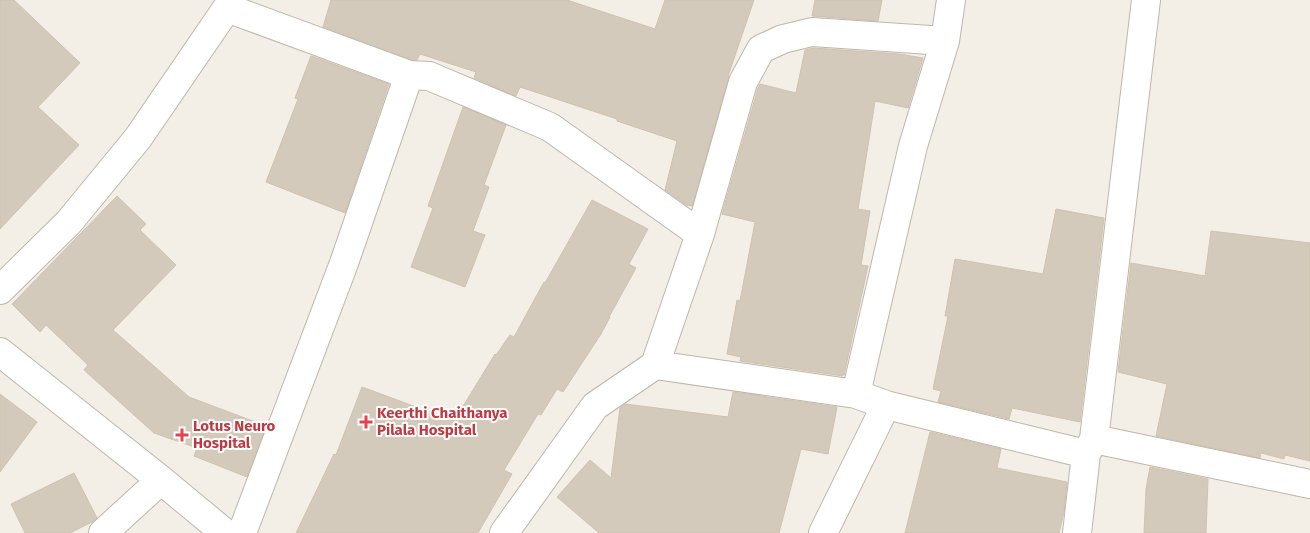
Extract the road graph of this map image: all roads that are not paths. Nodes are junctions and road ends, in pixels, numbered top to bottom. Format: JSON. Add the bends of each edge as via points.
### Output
{"nodes":[{"id":1,"x":951,"y":0,"type":"edge"},
{"id":2,"x":1146,"y":0,"type":"edge"},
{"id":3,"x":227,"y":4,"type":"edge"},
{"id":4,"x":945,"y":41,"type":"junction"},
{"id":5,"x":409,"y":75,"type":"junction"},
{"id":6,"x":700,"y":234,"type":"junction"},
{"id":7,"x":0,"y":290,"type":"edge"},
{"id":8,"x":0,"y":352,"type":"edge"},
{"id":9,"x":655,"y":364,"type":"junction"},
{"id":10,"x":856,"y":394,"type":"junction"},
{"id":11,"x":886,"y":406,"type":"junction"},
{"id":12,"x":1090,"y":446,"type":"junction"},
{"id":13,"x":161,"y":480,"type":"junction"},
{"id":14,"x":1310,"y":484,"type":"edge"},
{"id":15,"x":103,"y":533,"type":"edge"},
{"id":16,"x":225,"y":533,"type":"edge"},
{"id":17,"x":242,"y":533,"type":"edge"},
{"id":18,"x":504,"y":533,"type":"edge"},
{"id":19,"x":823,"y":533,"type":"edge"},
{"id":20,"x":1077,"y":533,"type":"edge"}],
"edges":[{"from":1,"to":4,"type":"street"},
{"from":2,"to":12,"type":"street"},
{"from":3,"to":5,"type":"street"},
{"from":3,"to":7,"type":"street","via":[[138,138],[70,222]]},
{"from":4,"to":6,"type":"street","via":[[812,32],[782,39],[761,49],[743,82]]},
{"from":4,"to":10,"type":"street","via":[[913,146]]},
{"from":5,"to":6,"type":"street","via":[[429,76],[550,127]]},
{"from":5,"to":17,"type":"street","via":[[344,263]]},
{"from":6,"to":9,"type":"street"},
{"from":8,"to":13,"type":"street"},
{"from":9,"to":10,"type":"street"},
{"from":9,"to":18,"type":"street","via":[[595,406]]},
{"from":10,"to":11,"type":"street"},
{"from":11,"to":12,"type":"street"},
{"from":11,"to":19,"type":"street"},
{"from":12,"to":14,"type":"street"},
{"from":12,"to":20,"type":"street"},
{"from":13,"to":15,"type":"street"},
{"from":13,"to":16,"type":"street"}]}
